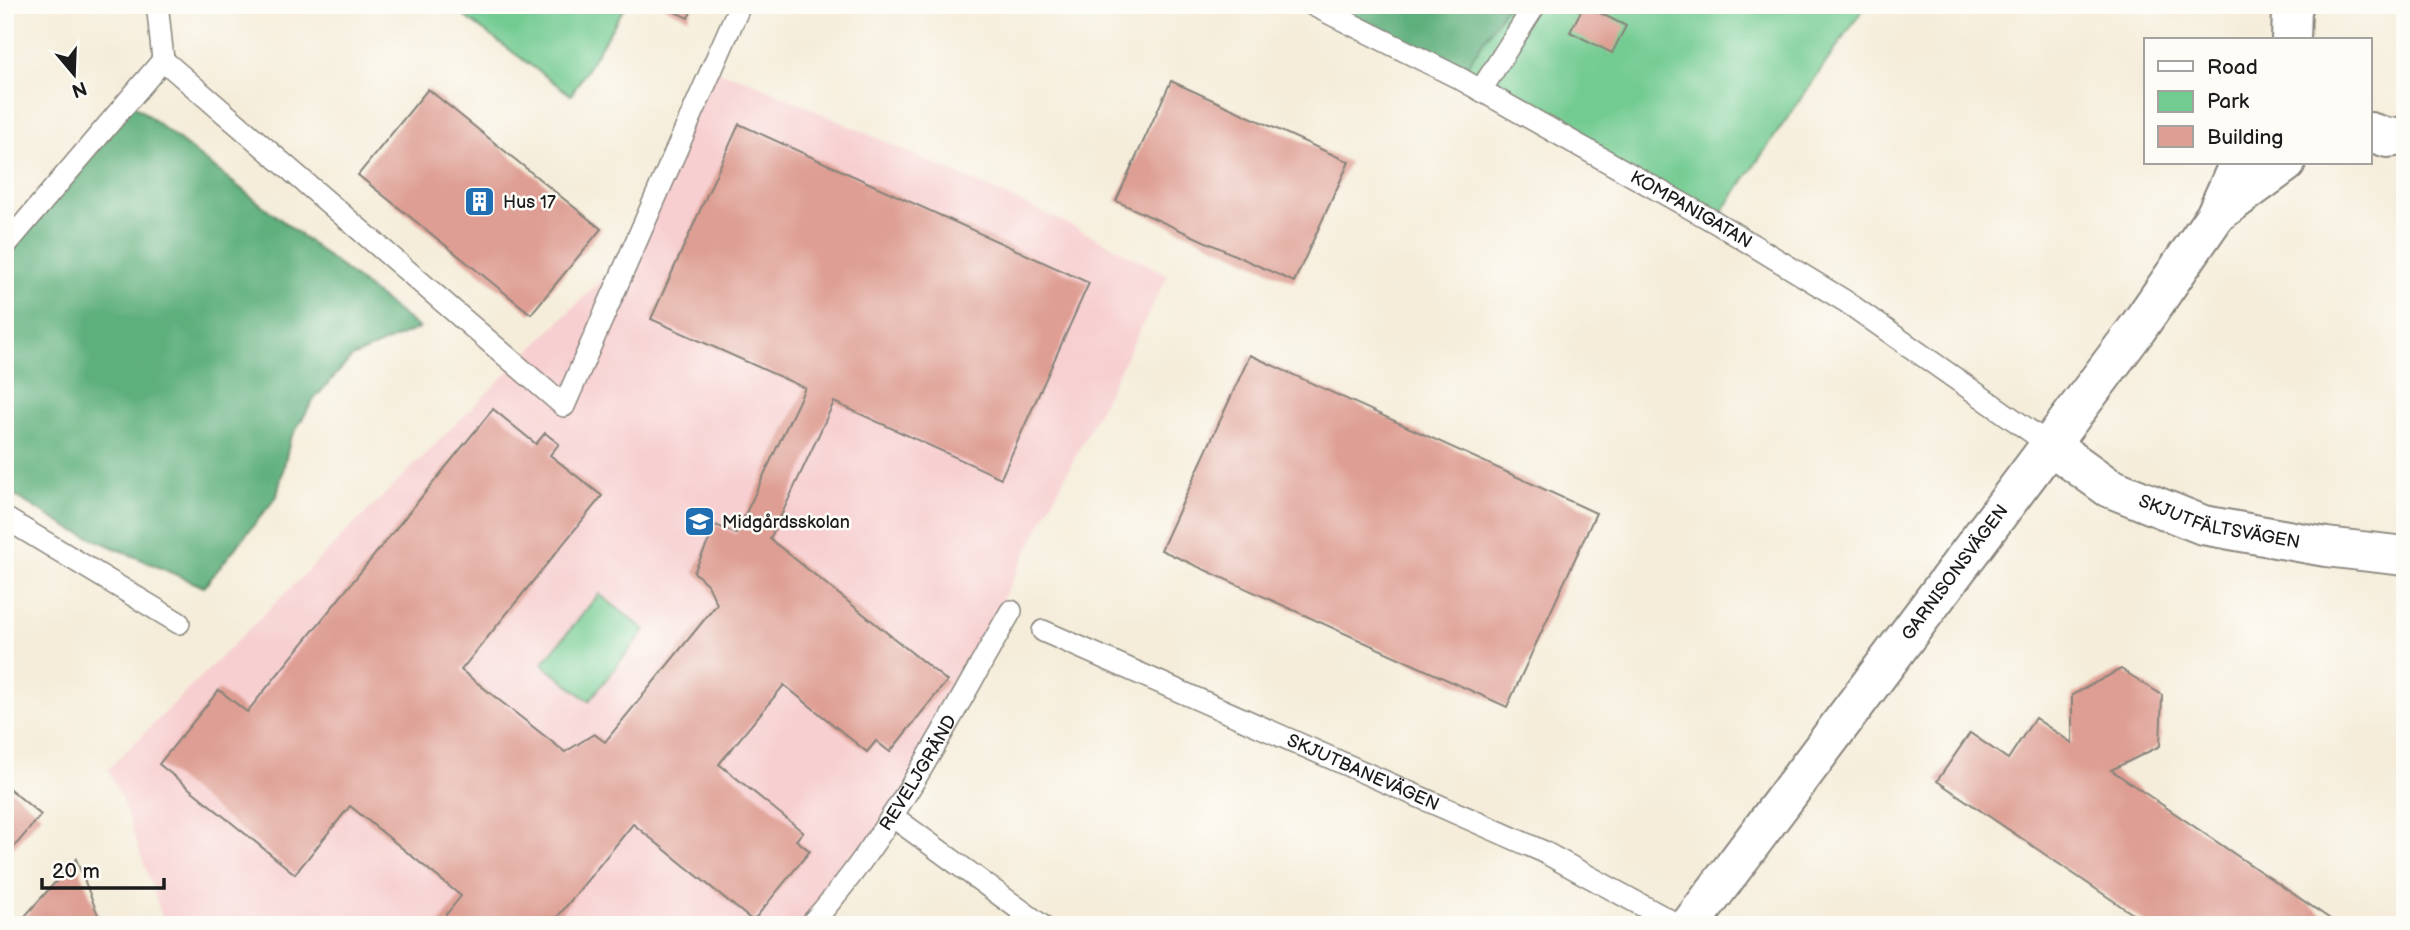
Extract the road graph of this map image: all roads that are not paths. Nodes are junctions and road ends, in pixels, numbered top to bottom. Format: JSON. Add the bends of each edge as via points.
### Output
{"nodes":[{"id":1,"x":155,"y":5,"type":"edge"},
{"id":2,"x":740,"y":5,"type":"edge"},
{"id":3,"x":1313,"y":5,"type":"edge"},
{"id":4,"x":1535,"y":5,"type":"edge"},
{"id":5,"x":163,"y":60,"type":"junction"},
{"id":6,"x":1481,"y":90,"type":"junction"},
{"id":7,"x":2372,"y":133,"type":"edge"},
{"id":8,"x":2405,"y":136,"type":"edge"},
{"id":9,"x":2239,"y":164,"type":"edge"},
{"id":10,"x":2285,"y":164,"type":"edge"},
{"id":11,"x":2214,"y":216,"type":"junction"},
{"id":12,"x":5,"y":246,"type":"edge"},
{"id":13,"x":2050,"y":445,"type":"junction"},
{"id":14,"x":5,"y":518,"type":"edge"},
{"id":15,"x":2405,"y":556,"type":"edge"},
{"id":16,"x":1011,"y":611,"type":"dead end"},
{"id":17,"x":179,"y":622,"type":"dead end"},
{"id":18,"x":1043,"y":631,"type":"dead end"},
{"id":19,"x":892,"y":816,"type":"junction"},
{"id":20,"x":810,"y":925,"type":"edge"},
{"id":21,"x":1041,"y":925,"type":"edge"},
{"id":22,"x":1678,"y":925,"type":"edge"},
{"id":23,"x":1690,"y":925,"type":"edge"}],
"edges":[{"from":1,"to":5,"type":"lane"},
{"from":2,"to":5,"type":"lane","via":[[564,406]]},
{"from":3,"to":6,"type":"lane","name":"KOMPANIGATAN"},
{"from":4,"to":6,"type":"lane"},
{"from":5,"to":12,"type":"lane"},
{"from":6,"to":13,"type":"lane","name":"KOMPANIGATAN","via":[[1845,301]]},
{"from":7,"to":8,"type":"street","via":[[2388,138]]},
{"from":9,"to":11,"type":"street","name":"GARNISONSVÄGEN"},
{"from":10,"to":11,"type":"street","name":"GARNISONSVÄGEN"},
{"from":11,"to":13,"type":"street","name":"GARNISONSVÄGEN"},
{"from":13,"to":15,"type":"street","name":"SKJUTFÄLTSVÄGEN","via":[[2108,487],[2203,524]]},
{"from":13,"to":23,"type":"street","name":"GARNISONSVÄGEN"},
{"from":14,"to":17,"type":"lane"},
{"from":16,"to":19,"type":"lane","name":"REVELJGRÄND"},
{"from":18,"to":22,"type":"lane","name":"SKJUTBANEVÄGEN","via":[[1542,851]]},
{"from":19,"to":20,"type":"lane","name":"REVELJGRÄND"},
{"from":19,"to":21,"type":"lane"}]}
